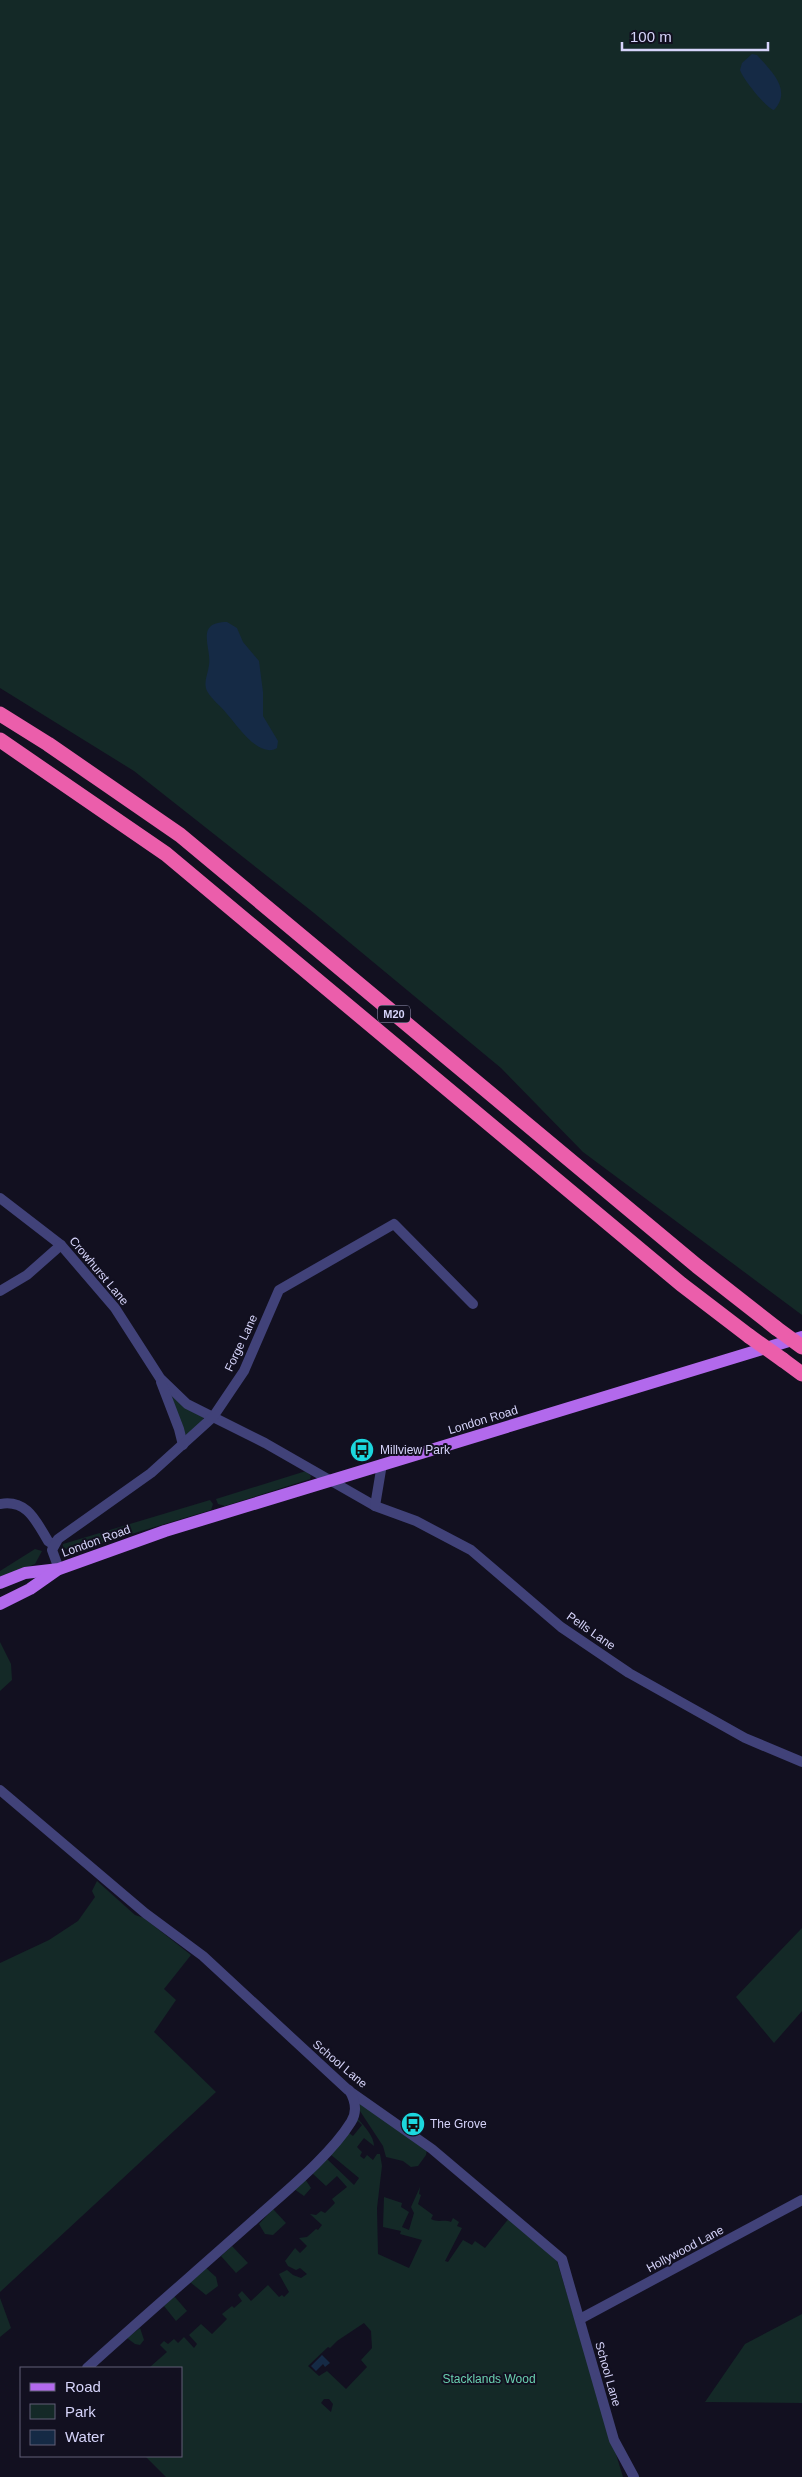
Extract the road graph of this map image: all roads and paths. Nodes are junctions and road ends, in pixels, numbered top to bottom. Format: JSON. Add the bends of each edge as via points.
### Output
{"nodes":[{"id":1,"x":0,"y":714,"type":"edge"},
{"id":2,"x":0,"y":740,"type":"edge"},
{"id":3,"x":0,"y":1198,"type":"edge"},
{"id":4,"x":61,"y":1245,"type":"junction"},
{"id":5,"x":1,"y":1290,"type":"edge"},
{"id":6,"x":473,"y":1304,"type":"dead end"},
{"id":7,"x":802,"y":1337,"type":"edge"},
{"id":8,"x":802,"y":1347,"type":"edge"},
{"id":9,"x":802,"y":1374,"type":"edge"},
{"id":10,"x":160,"y":1378,"type":"junction"},
{"id":11,"x":213,"y":1417,"type":"junction"},
{"id":12,"x":183,"y":1445,"type":"junction"},
{"id":13,"x":382,"y":1464,"type":"junction"},
{"id":14,"x":331,"y":1480,"type":"junction"},
{"id":15,"x":0,"y":1504,"type":"edge"},
{"id":16,"x":375,"y":1506,"type":"junction"},
{"id":17,"x":54,"y":1545,"type":"junction"},
{"id":18,"x":58,"y":1568,"type":"junction"},
{"id":19,"x":0,"y":1583,"type":"edge"},
{"id":20,"x":0,"y":1604,"type":"edge"},
{"id":21,"x":802,"y":1762,"type":"edge"},
{"id":22,"x":0,"y":1790,"type":"edge"},
{"id":23,"x":348,"y":2090,"type":"junction"},
{"id":24,"x":802,"y":2200,"type":"edge"},
{"id":25,"x":580,"y":2320,"type":"junction"},
{"id":26,"x":88,"y":2367,"type":"edge"},
{"id":27,"x":634,"y":2477,"type":"edge"}],
"edges":[{"from":1,"to":8,"type":"highway","number":"M20","bridge":true,"via":[[180,835],[697,1266]]},
{"from":2,"to":9,"type":"highway","number":"M20","bridge":true,"via":[[166,854],[681,1284]]},
{"from":3,"to":4,"type":"street","name":"Crowhurst Lane"},
{"from":4,"to":5,"type":"street","via":[[27,1275]]},
{"from":4,"to":10,"type":"street","name":"Crowhurst Lane","via":[[115,1308]]},
{"from":6,"to":11,"type":"street","name":"Forge Lane","via":[[394,1224],[279,1290],[244,1371]]},
{"from":7,"to":13,"type":"main road","name":"London Road"},
{"from":10,"to":11,"type":"street","name":"Crowhurst Lane","via":[[187,1404]]},
{"from":10,"to":12,"type":"street","name":"Crowhurst Lane"},
{"from":11,"to":12,"type":"street","name":"Forge Lane"},
{"from":11,"to":14,"type":"street","name":"Crowhurst Lane","via":[[266,1442]]},
{"from":12,"to":17,"type":"street","name":"Forge Lane","via":[[151,1473],[64,1534]]},
{"from":13,"to":14,"type":"main road","name":"London Road"},
{"from":13,"to":16,"type":"street"},
{"from":14,"to":16,"type":"street","name":"Pells Lane"},
{"from":14,"to":18,"type":"main road","name":"London Road"},
{"from":15,"to":17,"type":"street","via":[[12,1502],[26,1508]]},
{"from":16,"to":21,"type":"street","name":"Pells Lane","via":[[416,1521],[471,1550],[561,1626],[629,1673],[745,1738]]},
{"from":17,"to":18,"type":"street","via":[[53,1554]]},
{"from":18,"to":19,"type":"main road","name":"London Road","via":[[25,1573]]},
{"from":18,"to":20,"type":"main road","name":"London Road","via":[[30,1589]]},
{"from":22,"to":23,"type":"street","name":"School Lane","via":[[145,1913],[203,1956]]},
{"from":23,"to":25,"type":"street","name":"School Lane","via":[[432,2149],[562,2260]]},
{"from":23,"to":26,"type":"street","via":[[355,2099],[356,2112],[329,2149],[277,2200]]},
{"from":24,"to":25,"type":"street","name":"Hollywood Lane"},
{"from":25,"to":27,"type":"street","name":"School Lane","via":[[614,2440]]}]}
